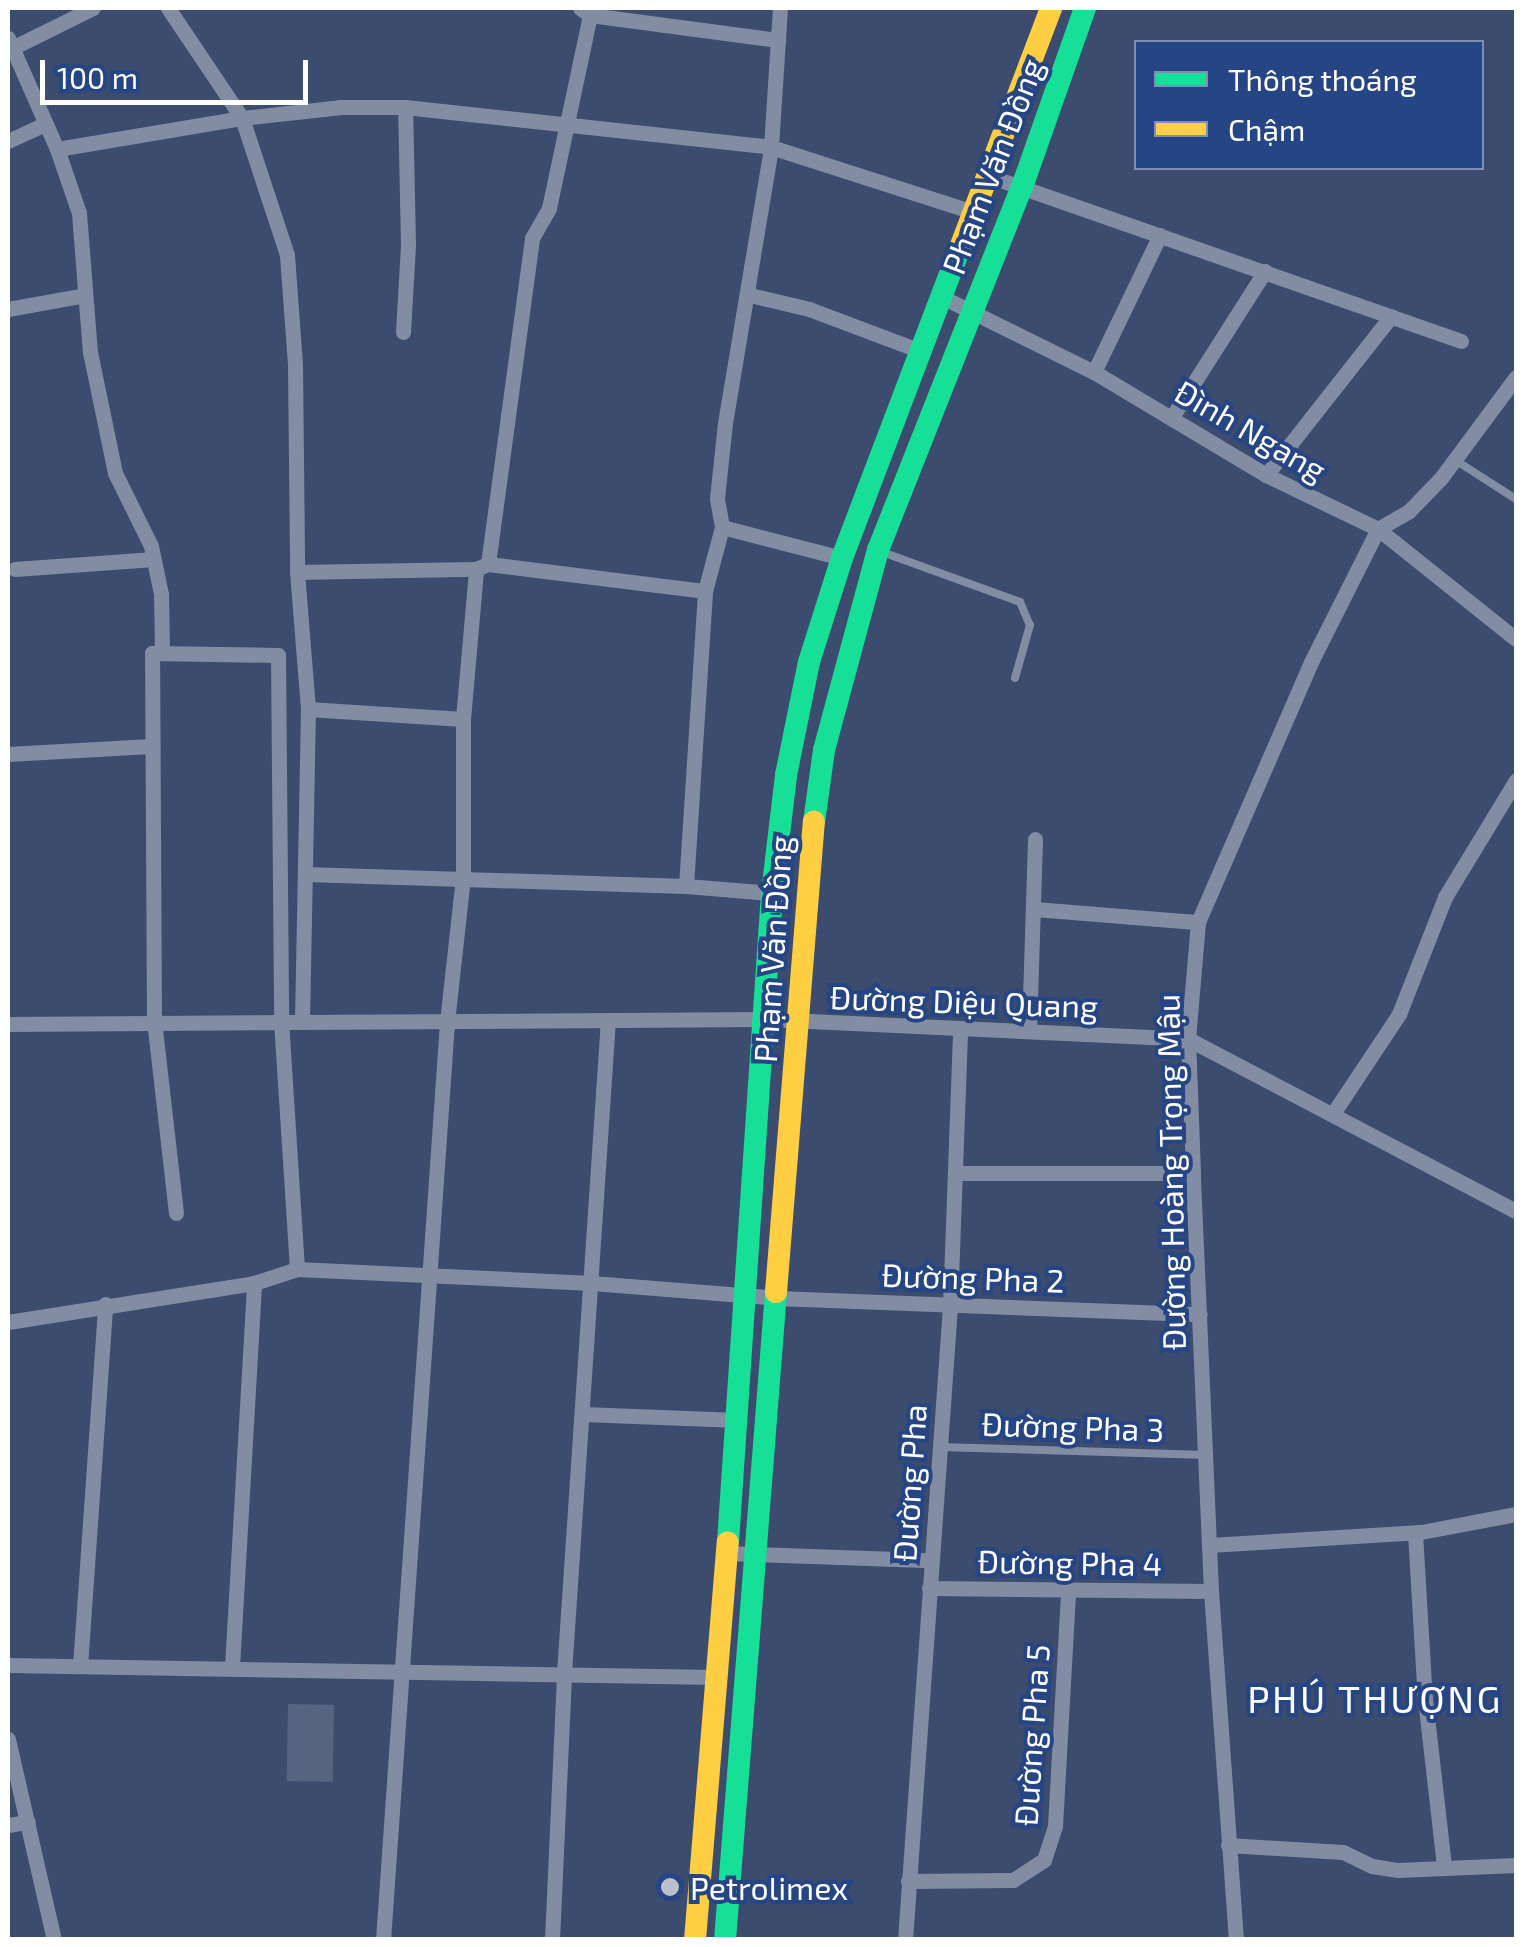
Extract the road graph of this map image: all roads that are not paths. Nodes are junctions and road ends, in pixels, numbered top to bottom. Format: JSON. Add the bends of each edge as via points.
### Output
{"nodes":[{"id":1,"x":93,"y":8,"type":"edge"},
{"id":2,"x":168,"y":8,"type":"edge"},
{"id":3,"x":780,"y":8,"type":"edge"},
{"id":4,"x":1051,"y":8,"type":"edge"},
{"id":5,"x":1085,"y":8,"type":"edge"},
{"id":6,"x":585,"y":12,"type":"edge"},
{"id":7,"x":778,"y":40,"type":"junction"},
{"id":8,"x":10,"y":43,"type":"edge"},
{"id":9,"x":405,"y":107,"type":"junction"},
{"id":10,"x":242,"y":118,"type":"junction"},
{"id":11,"x":45,"y":124,"type":"junction"},
{"id":12,"x":566,"y":125,"type":"junction"},
{"id":13,"x":8,"y":141,"type":"edge"},
{"id":14,"x":771,"y":147,"type":"junction"},
{"id":15,"x":56,"y":149,"type":"junction"},
{"id":16,"x":989,"y":176,"type":"junction"},
{"id":17,"x":1022,"y":187,"type":"junction"},
{"id":18,"x":973,"y":212,"type":"junction"},
{"id":19,"x":1160,"y":235,"type":"junction"},
{"id":20,"x":1264,"y":272,"type":"junction"},
{"id":21,"x":86,"y":295,"type":"junction"},
{"id":22,"x":750,"y":295,"type":"junction"},
{"id":23,"x":940,"y":296,"type":"junction"},
{"id":24,"x":8,"y":309,"type":"edge"},
{"id":25,"x":971,"y":311,"type":"junction"},
{"id":26,"x":1390,"y":316,"type":"junction"},
{"id":27,"x":403,"y":332,"type":"dead end"},
{"id":28,"x":1462,"y":340,"type":"dead end"},
{"id":29,"x":921,"y":351,"type":"junction"},
{"id":30,"x":1094,"y":372,"type":"junction"},
{"id":31,"x":1516,"y":377,"type":"edge"},
{"id":32,"x":1172,"y":417,"type":"junction"},
{"id":33,"x":1455,"y":460,"type":"junction"},
{"id":34,"x":1266,"y":476,"type":"junction"},
{"id":35,"x":1516,"y":499,"type":"edge"},
{"id":36,"x":722,"y":526,"type":"junction"},
{"id":37,"x":1378,"y":529,"type":"junction"},
{"id":38,"x":878,"y":550,"type":"junction"},
{"id":39,"x":842,"y":558,"type":"junction"},
{"id":40,"x":154,"y":559,"type":"junction"},
{"id":41,"x":482,"y":567,"type":"junction"},
{"id":42,"x":15,"y":570,"type":"dead end"},
{"id":43,"x":296,"y":572,"type":"junction"},
{"id":44,"x":705,"y":590,"type":"junction"},
{"id":45,"x":1516,"y":639,"type":"edge"},
{"id":46,"x":162,"y":653,"type":"junction"},
{"id":47,"x":1015,"y":678,"type":"dead end"},
{"id":48,"x":308,"y":709,"type":"junction"},
{"id":49,"x":463,"y":719,"type":"junction"},
{"id":50,"x":151,"y":746,"type":"junction"},
{"id":51,"x":8,"y":754,"type":"edge"},
{"id":52,"x":1516,"y":780,"type":"edge"},
{"id":53,"x":1035,"y":839,"type":"dead end"},
{"id":54,"x":304,"y":874,"type":"junction"},
{"id":55,"x":463,"y":877,"type":"junction"},
{"id":56,"x":686,"y":886,"type":"junction"},
{"id":57,"x":772,"y":893,"type":"junction"},
{"id":58,"x":1036,"y":909,"type":"junction"},
{"id":59,"x":1198,"y":922,"type":"junction"},
{"id":60,"x":766,"y":1018,"type":"junction"},
{"id":61,"x":608,"y":1020,"type":"junction"},
{"id":62,"x":154,"y":1021,"type":"junction"},
{"id":63,"x":282,"y":1021,"type":"junction"},
{"id":64,"x":302,"y":1021,"type":"junction"},
{"id":65,"x":447,"y":1022,"type":"junction"},
{"id":66,"x":799,"y":1022,"type":"junction"},
{"id":67,"x":8,"y":1024,"type":"edge"},
{"id":68,"x":960,"y":1030,"type":"junction"},
{"id":69,"x":1029,"y":1031,"type":"junction"},
{"id":70,"x":1188,"y":1039,"type":"junction"},
{"id":71,"x":1334,"y":1112,"type":"junction"},
{"id":72,"x":957,"y":1173,"type":"junction"},
{"id":73,"x":1193,"y":1174,"type":"junction"},
{"id":74,"x":1516,"y":1211,"type":"edge"},
{"id":75,"x":176,"y":1213,"type":"dead end"},
{"id":76,"x":297,"y":1269,"type":"junction"},
{"id":77,"x":431,"y":1275,"type":"junction"},
{"id":78,"x":254,"y":1282,"type":"junction"},
{"id":79,"x":592,"y":1282,"type":"junction"},
{"id":80,"x":746,"y":1296,"type":"junction"},
{"id":81,"x":777,"y":1298,"type":"junction"},
{"id":82,"x":104,"y":1304,"type":"junction"},
{"id":83,"x":950,"y":1306,"type":"junction"},
{"id":84,"x":1200,"y":1314,"type":"junction"},
{"id":85,"x":8,"y":1322,"type":"edge"},
{"id":86,"x":583,"y":1414,"type":"junction"},
{"id":87,"x":738,"y":1420,"type":"junction"},
{"id":88,"x":939,"y":1447,"type":"junction"},
{"id":89,"x":1206,"y":1454,"type":"junction"},
{"id":90,"x":1516,"y":1514,"type":"edge"},
{"id":91,"x":1415,"y":1533,"type":"junction"},
{"id":92,"x":1209,"y":1545,"type":"junction"},
{"id":93,"x":726,"y":1553,"type":"junction"},
{"id":94,"x":758,"y":1554,"type":"junction"},
{"id":95,"x":931,"y":1560,"type":"junction"},
{"id":96,"x":929,"y":1588,"type":"junction"},
{"id":97,"x":1068,"y":1590,"type":"junction"},
{"id":98,"x":1211,"y":1591,"type":"junction"},
{"id":99,"x":8,"y":1665,"type":"edge"},
{"id":100,"x":80,"y":1666,"type":"junction"},
{"id":101,"x":232,"y":1668,"type":"junction"},
{"id":102,"x":402,"y":1670,"type":"junction"},
{"id":103,"x":564,"y":1673,"type":"junction"},
{"id":104,"x":716,"y":1677,"type":"junction"},
{"id":105,"x":8,"y":1739,"type":"edge"},
{"id":106,"x":28,"y":1822,"type":"junction"},
{"id":107,"x":8,"y":1825,"type":"edge"},
{"id":108,"x":1228,"y":1845,"type":"junction"},
{"id":109,"x":1516,"y":1866,"type":"edge"},
{"id":110,"x":1444,"y":1868,"type":"junction"},
{"id":111,"x":908,"y":1882,"type":"junction"},
{"id":112,"x":54,"y":1940,"type":"edge"},
{"id":113,"x":383,"y":1940,"type":"edge"},
{"id":114,"x":552,"y":1940,"type":"edge"},
{"id":115,"x":695,"y":1940,"type":"edge"},
{"id":116,"x":725,"y":1940,"type":"edge"},
{"id":117,"x":905,"y":1940,"type":"edge"},
{"id":118,"x":1236,"y":1940,"type":"edge"}],
"edges":[{"from":1,"to":8,"type":"street"},
{"from":2,"to":10,"type":"street"},
{"from":3,"to":7,"type":"street"},
{"from":4,"to":16,"type":"main road","name":"Phạm Văn Đồng"},
{"from":5,"to":17,"type":"main road","name":"Phạm Văn Đồng"},
{"from":6,"to":7,"type":"street"},
{"from":6,"to":12,"type":"street"},
{"from":7,"to":14,"type":"street"},
{"from":8,"to":11,"type":"street"},
{"from":9,"to":10,"type":"street"},
{"from":9,"to":12,"type":"street"},
{"from":9,"to":27,"type":"street"},
{"from":10,"to":15,"type":"street"},
{"from":10,"to":43,"type":"street","via":[[287,254]]},
{"from":11,"to":13,"type":"street"},
{"from":11,"to":15,"type":"street"},
{"from":12,"to":14,"type":"street"},
{"from":12,"to":41,"type":"street","via":[[549,208],[532,238]]},
{"from":14,"to":18,"type":"street"},
{"from":14,"to":22,"type":"street"},
{"from":15,"to":21,"type":"street","via":[[79,214]]},
{"from":16,"to":17,"type":"street"},
{"from":16,"to":18,"type":"main road","name":"Phạm Văn Đồng"},
{"from":17,"to":19,"type":"street"},
{"from":17,"to":25,"type":"main road","name":"Phạm Văn Đồng"},
{"from":18,"to":23,"type":"main road","name":"Phạm Văn Đồng"},
{"from":19,"to":20,"type":"street"},
{"from":19,"to":30,"type":"street"},
{"from":20,"to":26,"type":"street"},
{"from":20,"to":32,"type":"street"},
{"from":21,"to":24,"type":"street"},
{"from":21,"to":40,"type":"street","via":[[114,472]]},
{"from":22,"to":29,"type":"street","via":[[809,309]]},
{"from":22,"to":36,"type":"street","via":[[725,424],[717,498]]},
{"from":23,"to":25,"type":"street","name":"Đình Ngang"},
{"from":23,"to":29,"type":"main road","name":"Phạm Văn Đồng"},
{"from":25,"to":30,"type":"street","name":"Đình Ngang"},
{"from":25,"to":38,"type":"main road","name":"Phạm Văn Đồng"},
{"from":26,"to":28,"type":"street"},
{"from":26,"to":34,"type":"street"},
{"from":29,"to":39,"type":"main road","name":"Phạm Văn Đồng"},
{"from":30,"to":32,"type":"street","name":"Đình Ngang"},
{"from":31,"to":33,"type":"street","name":"Đường Hoàng Trọng Mậu"},
{"from":32,"to":34,"type":"street","name":"Đình Ngang"},
{"from":33,"to":35,"type":"lane"},
{"from":33,"to":37,"type":"street","name":"Đường Hoàng Trọng Mậu","via":[[1409,511]]},
{"from":34,"to":37,"type":"street","name":"Đình Ngang"},
{"from":36,"to":39,"type":"street"},
{"from":36,"to":44,"type":"street"},
{"from":37,"to":45,"type":"street","name":"Đình Ngang"},
{"from":37,"to":59,"type":"street","name":"Đường Hoàng Trọng Mậu","via":[[1311,662]]},
{"from":38,"to":47,"type":"lane","via":[[1020,602],[1030,625]]},
{"from":38,"to":66,"type":"main road","name":"Phạm Văn Đồng","via":[[824,750]]},
{"from":39,"to":57,"type":"main road","name":"Phạm Văn Đồng","via":[[808,662]]},
{"from":40,"to":42,"type":"street"},
{"from":40,"to":46,"type":"street"},
{"from":41,"to":43,"type":"street"},
{"from":41,"to":44,"type":"street"},
{"from":41,"to":49,"type":"street"},
{"from":43,"to":48,"type":"street"},
{"from":44,"to":56,"type":"street"},
{"from":46,"to":50,"type":"street","via":[[152,653]]},
{"from":46,"to":63,"type":"street","via":[[278,655]]},
{"from":48,"to":49,"type":"street"},
{"from":48,"to":54,"type":"street"},
{"from":49,"to":55,"type":"street"},
{"from":50,"to":51,"type":"street"},
{"from":50,"to":62,"type":"street"},
{"from":52,"to":71,"type":"street","via":[[1445,898],[1399,1014]]},
{"from":53,"to":58,"type":"street"},
{"from":54,"to":55,"type":"street"},
{"from":54,"to":64,"type":"street"},
{"from":55,"to":56,"type":"street"},
{"from":55,"to":65,"type":"street"},
{"from":56,"to":57,"type":"street"},
{"from":57,"to":60,"type":"main road","name":"Phạm Văn Đồng"},
{"from":58,"to":59,"type":"street"},
{"from":58,"to":69,"type":"street"},
{"from":59,"to":70,"type":"street","name":"Đường Hoàng Trọng Mậu"},
{"from":60,"to":61,"type":"street","name":"Đường Diệu Quang"},
{"from":60,"to":66,"type":"street","name":"Đường Diệu Quang"},
{"from":60,"to":80,"type":"main road","name":"Phạm Văn Đồng"},
{"from":61,"to":65,"type":"street","name":"Đường Diệu Quang"},
{"from":61,"to":79,"type":"street"},
{"from":62,"to":63,"type":"street","name":"Đường Diệu Quang"},
{"from":62,"to":67,"type":"street","name":"Đường Diệu Quang"},
{"from":62,"to":75,"type":"street"},
{"from":63,"to":64,"type":"street","name":"Đường Diệu Quang"},
{"from":63,"to":76,"type":"street"},
{"from":64,"to":65,"type":"street","name":"Đường Diệu Quang"},
{"from":65,"to":77,"type":"street"},
{"from":66,"to":68,"type":"street","name":"Đường Diệu Quang"},
{"from":66,"to":81,"type":"main road","name":"Phạm Văn Đồng"},
{"from":68,"to":69,"type":"street","name":"Đường Diệu Quang"},
{"from":68,"to":72,"type":"street","name":"Đường Pha"},
{"from":69,"to":70,"type":"street","name":"Đường Diệu Quang"},
{"from":70,"to":71,"type":"street","name":"Đường Diệu Quang"},
{"from":70,"to":73,"type":"street","name":"Đường Hoàng Trọng Mậu"},
{"from":71,"to":74,"type":"street","name":"Đường Diệu Quang"},
{"from":72,"to":73,"type":"street"},
{"from":72,"to":83,"type":"street","name":"Đường Pha"},
{"from":73,"to":84,"type":"street","name":"Đường Hoàng Trọng Mậu"},
{"from":76,"to":77,"type":"street","name":"Đường Pha 2"},
{"from":76,"to":78,"type":"street","name":"Đường Pha 2"},
{"from":77,"to":79,"type":"street","name":"Đường Pha 2"},
{"from":77,"to":102,"type":"street"},
{"from":78,"to":82,"type":"street","name":"Đường Pha 2"},
{"from":78,"to":101,"type":"street"},
{"from":79,"to":80,"type":"street","name":"Đường Pha 2"},
{"from":79,"to":86,"type":"street"},
{"from":80,"to":81,"type":"street","name":"Đường Pha 2"},
{"from":80,"to":87,"type":"main road","name":"Phạm Văn Đồng"},
{"from":81,"to":83,"type":"street","name":"Đường Pha 2"},
{"from":81,"to":94,"type":"main road","name":"Phạm Văn Đồng"},
{"from":82,"to":85,"type":"street","name":"Đường Pha 2"},
{"from":82,"to":100,"type":"street"},
{"from":83,"to":84,"type":"street","name":"Đường Pha 2"},
{"from":83,"to":88,"type":"street","name":"Đường Pha"},
{"from":84,"to":89,"type":"street","name":"Đường Hoàng Trọng Mậu"},
{"from":86,"to":87,"type":"street"},
{"from":86,"to":103,"type":"street"},
{"from":87,"to":93,"type":"main road","name":"Phạm Văn Đồng"},
{"from":88,"to":89,"type":"lane","name":"Đường Pha 3"},
{"from":88,"to":95,"type":"street","name":"Đường Pha"},
{"from":89,"to":92,"type":"street","name":"Đường Hoàng Trọng Mậu"},
{"from":90,"to":91,"type":"street"},
{"from":91,"to":92,"type":"street"},
{"from":91,"to":110,"type":"street"},
{"from":92,"to":98,"type":"street","name":"Đường Hoàng Trọng Mậu"},
{"from":93,"to":94,"type":"street"},
{"from":93,"to":104,"type":"main road","name":"Phạm Văn Đồng"},
{"from":94,"to":95,"type":"street"},
{"from":94,"to":116,"type":"main road","name":"Phạm Văn Đồng"},
{"from":95,"to":96,"type":"street","name":"Đường Pha"},
{"from":96,"to":97,"type":"street","name":"Đường Pha 4"},
{"from":96,"to":111,"type":"street","name":"Đường Pha"},
{"from":97,"to":98,"type":"street","name":"Đường Pha 4"},
{"from":97,"to":111,"type":"street","name":"Đường Pha 5","via":[[1055,1826],[1044,1860],[1013,1880]]},
{"from":98,"to":108,"type":"street","name":"Đường Hoàng Trọng Mậu"},
{"from":99,"to":100,"type":"street"},
{"from":100,"to":101,"type":"street"},
{"from":101,"to":102,"type":"street"},
{"from":102,"to":103,"type":"street"},
{"from":102,"to":113,"type":"street"},
{"from":103,"to":104,"type":"street"},
{"from":103,"to":114,"type":"street"},
{"from":104,"to":115,"type":"main road","name":"Phạm Văn Đồng"},
{"from":105,"to":106,"type":"street"},
{"from":106,"to":107,"type":"street"},
{"from":106,"to":112,"type":"street"},
{"from":108,"to":110,"type":"street","via":[[1343,1852],[1398,1870]]},
{"from":108,"to":118,"type":"street","name":"Đường Hoàng Trọng Mậu"},
{"from":109,"to":110,"type":"street"},
{"from":111,"to":117,"type":"street","name":"Đường Pha"}]}
